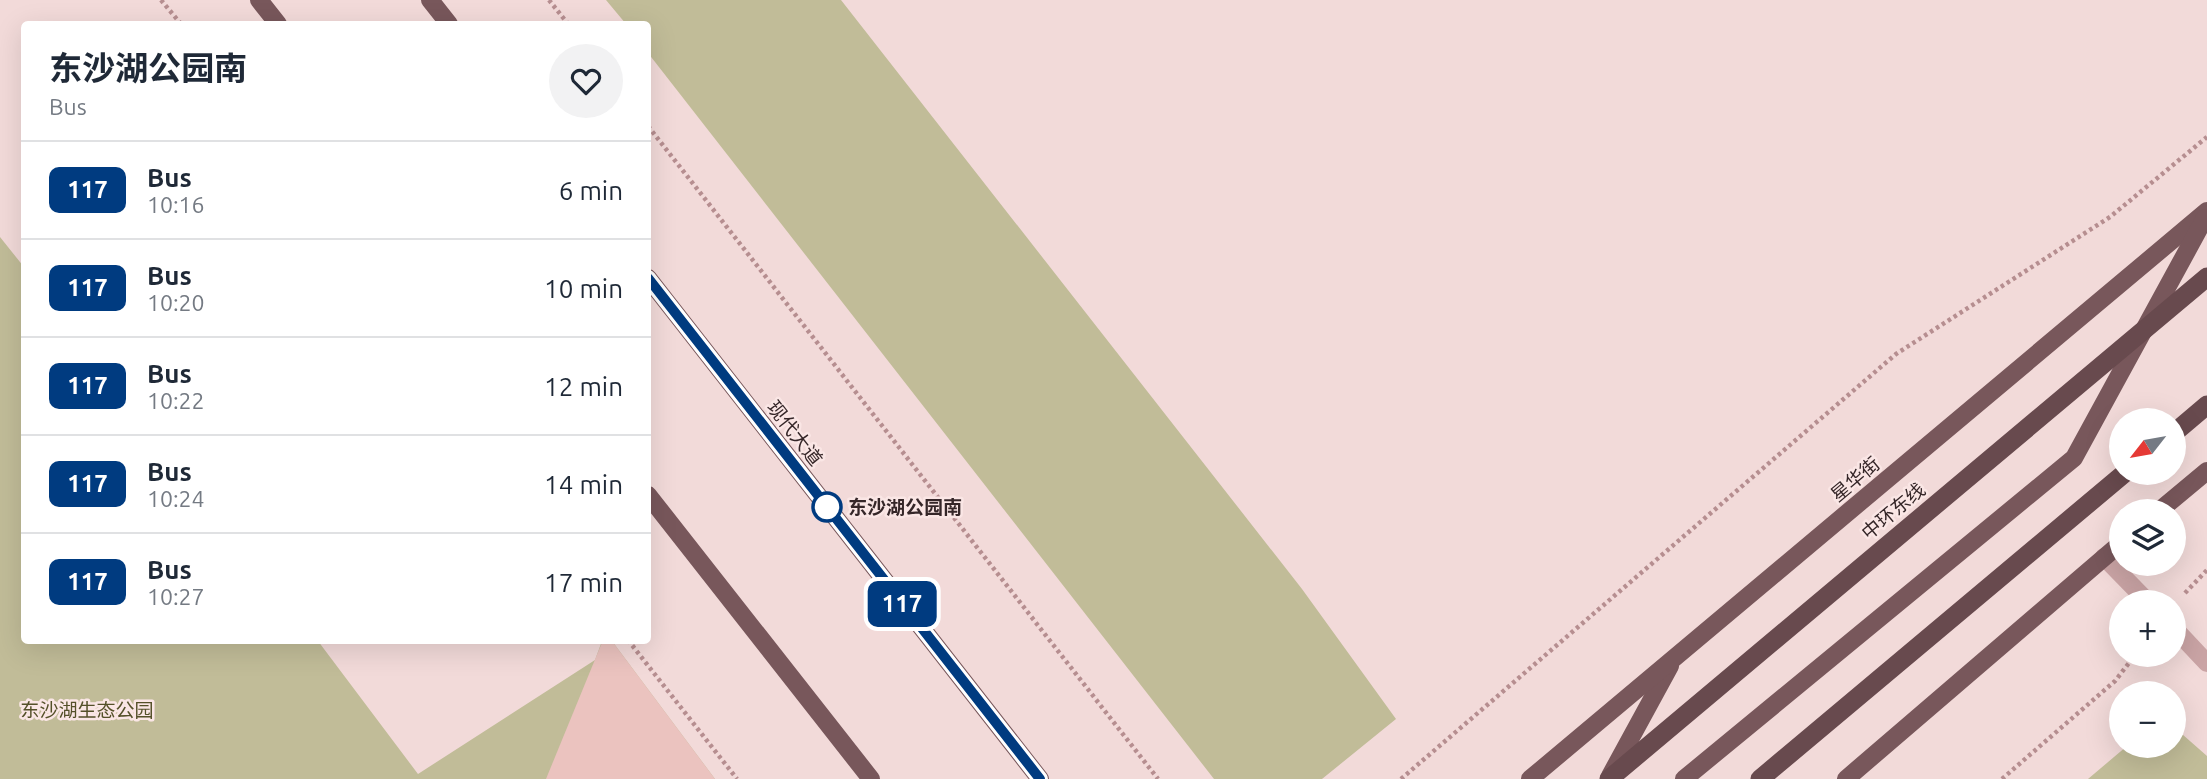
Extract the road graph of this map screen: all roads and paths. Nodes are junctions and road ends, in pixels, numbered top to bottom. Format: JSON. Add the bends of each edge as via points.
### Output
{"nodes":[{"id":1,"x":162,"y":0,"type":"edge"},
{"id":2,"x":259,"y":0,"type":"edge"},
{"id":3,"x":430,"y":0,"type":"edge"},
{"id":4,"x":549,"y":0,"type":"edge"},
{"id":5,"x":179,"y":21,"type":"edge"},
{"id":6,"x":276,"y":21,"type":"edge"},
{"id":7,"x":447,"y":21,"type":"edge"},
{"id":8,"x":566,"y":21,"type":"edge"},
{"id":9,"x":651,"y":130,"type":"edge"},
{"id":10,"x":2207,"y":136,"type":"edge"},
{"id":11,"x":2207,"y":213,"type":"edge"},
{"id":12,"x":2207,"y":277,"type":"edge"},
{"id":13,"x":651,"y":282,"type":"edge"},
{"id":14,"x":2207,"y":405,"type":"edge"},
{"id":15,"x":2186,"y":423,"type":"edge"},
{"id":16,"x":2207,"y":471,"type":"edge"},
{"id":17,"x":2111,"y":485,"type":"edge"},
{"id":18,"x":651,"y":499,"type":"edge"},
{"id":19,"x":2173,"y":499,"type":"edge"},
{"id":20,"x":2109,"y":553,"type":"edge"},
{"id":21,"x":2104,"y":557,"type":"junction"},
{"id":22,"x":2207,"y":570,"type":"edge"},
{"id":23,"x":2136,"y":590,"type":"edge"},
{"id":24,"x":2186,"y":592,"type":"edge"},
{"id":25,"x":2186,"y":641,"type":"edge"},
{"id":26,"x":631,"y":644,"type":"edge"},
{"id":27,"x":1675,"y":656,"type":"junction"},
{"id":28,"x":2207,"y":663,"type":"edge"},
{"id":29,"x":2126,"y":667,"type":"edge"},
{"id":30,"x":737,"y":779,"type":"edge"},
{"id":31,"x":871,"y":779,"type":"edge"},
{"id":32,"x":1040,"y":779,"type":"edge"},
{"id":33,"x":1158,"y":779,"type":"edge"},
{"id":34,"x":1401,"y":779,"type":"edge"},
{"id":35,"x":1530,"y":779,"type":"edge"},
{"id":36,"x":1609,"y":779,"type":"edge"},
{"id":37,"x":1684,"y":779,"type":"edge"},
{"id":38,"x":1760,"y":779,"type":"edge"},
{"id":39,"x":1846,"y":779,"type":"edge"},
{"id":40,"x":2002,"y":779,"type":"edge"}],
"edges":[{"from":1,"to":5,"type":"path"},
{"from":2,"to":6,"type":"main road"},
{"from":3,"to":7,"type":"main road"},
{"from":4,"to":8,"type":"path"},
{"from":9,"to":33,"type":"path"},
{"from":10,"to":34,"type":"path","via":[[2110,217],[1896,354]]},
{"from":11,"to":27,"type":"main road","name":"星华街"},
{"from":11,"to":37,"type":"main road","via":[[2074,458]]},
{"from":12,"to":36,"type":"highway","name":"中环东线","bridge":true},
{"from":13,"to":32,"type":"main road","name":"现代大道"},
{"from":14,"to":15,"type":"highway"},
{"from":16,"to":19,"type":"main road"},
{"from":17,"to":38,"type":"highway"},
{"from":18,"to":31,"type":"main road"},
{"from":20,"to":21,"type":"main road"},
{"from":21,"to":23,"type":"lane"},
{"from":21,"to":39,"type":"main road"},
{"from":22,"to":24,"type":"path"},
{"from":25,"to":28,"type":"lane"},
{"from":26,"to":30,"type":"path"},
{"from":27,"to":35,"type":"main road","name":"星华街"},
{"from":27,"to":36,"type":"main road"},
{"from":29,"to":40,"type":"path"}]}
